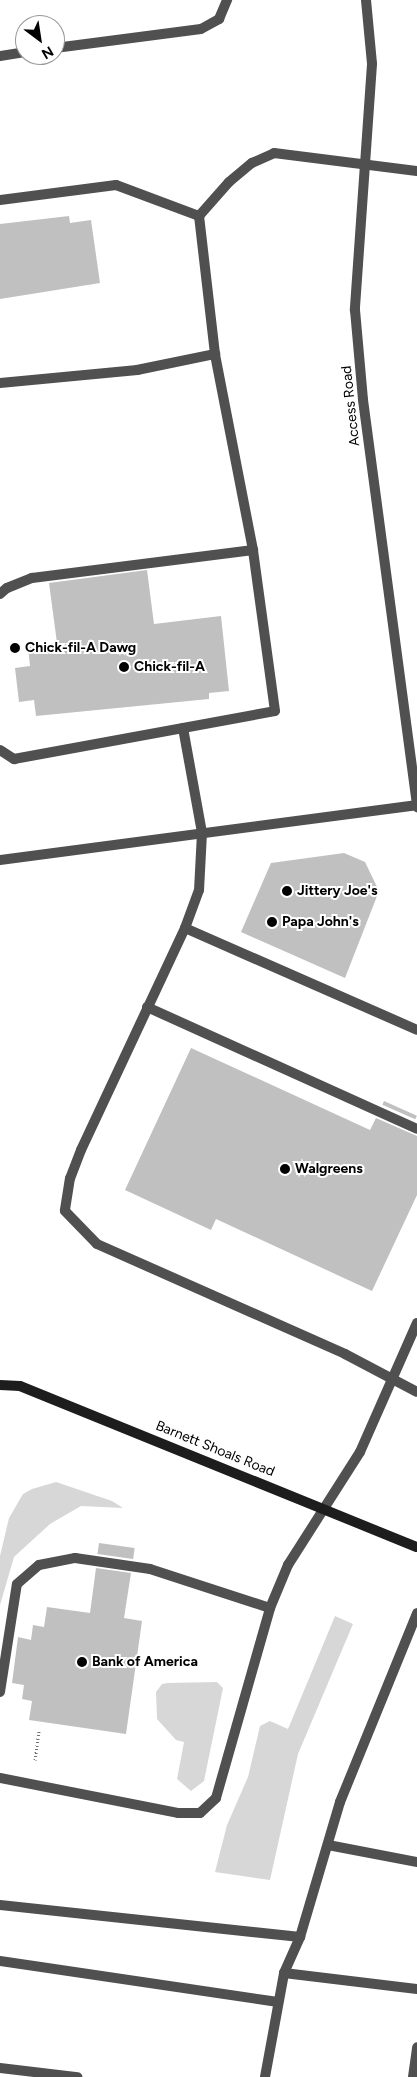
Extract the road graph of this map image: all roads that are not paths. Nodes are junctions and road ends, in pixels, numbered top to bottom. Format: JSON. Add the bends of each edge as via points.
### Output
{"nodes":[{"id":1,"x":227,"y":0,"type":"edge"},
{"id":2,"x":366,"y":0,"type":"edge"},
{"id":3,"x":65,"y":47,"type":"edge"},
{"id":4,"x":15,"y":54,"type":"edge"},
{"id":5,"x":0,"y":56,"type":"edge"},
{"id":6,"x":366,"y":166,"type":"junction"},
{"id":7,"x":417,"y":171,"type":"edge"},
{"id":8,"x":0,"y":200,"type":"edge"},
{"id":9,"x":198,"y":216,"type":"junction"},
{"id":10,"x":215,"y":354,"type":"junction"},
{"id":11,"x":0,"y":383,"type":"edge"},
{"id":12,"x":253,"y":550,"type":"junction"},
{"id":13,"x":0,"y":594,"type":"edge"},
{"id":14,"x":183,"y":728,"type":"junction"},
{"id":15,"x":0,"y":750,"type":"edge"},
{"id":16,"x":417,"y":806,"type":"edge"},
{"id":17,"x":202,"y":833,"type":"junction"},
{"id":18,"x":0,"y":860,"type":"edge"},
{"id":19,"x":186,"y":928,"type":"junction"},
{"id":20,"x":147,"y":1007,"type":"junction"},
{"id":21,"x":417,"y":1030,"type":"edge"},
{"id":22,"x":417,"y":1130,"type":"edge"},
{"id":23,"x":417,"y":1323,"type":"edge"},
{"id":24,"x":391,"y":1380,"type":"junction"},
{"id":25,"x":0,"y":1385,"type":"edge"},
{"id":26,"x":417,"y":1392,"type":"edge"},
{"id":27,"x":326,"y":1508,"type":"junction"},
{"id":28,"x":417,"y":1547,"type":"edge"},
{"id":29,"x":270,"y":1608,"type":"junction"},
{"id":30,"x":417,"y":1613,"type":"edge"},
{"id":31,"x":0,"y":1692,"type":"edge"},
{"id":32,"x":0,"y":1778,"type":"edge"},
{"id":33,"x":328,"y":1845,"type":"junction"},
{"id":34,"x":417,"y":1862,"type":"edge"},
{"id":35,"x":0,"y":1905,"type":"edge"},
{"id":36,"x":300,"y":1937,"type":"junction"},
{"id":37,"x":0,"y":1961,"type":"edge"},
{"id":38,"x":284,"y":1973,"type":"junction"},
{"id":39,"x":417,"y":1989,"type":"edge"},
{"id":40,"x":278,"y":2002,"type":"junction"},
{"id":41,"x":417,"y":2047,"type":"edge"},
{"id":42,"x":0,"y":2068,"type":"edge"},
{"id":43,"x":77,"y":2077,"type":"edge"},
{"id":44,"x":264,"y":2077,"type":"edge"},
{"id":45,"x":413,"y":2077,"type":"edge"}],
"edges":[{"from":1,"to":3,"type":"street","via":[[219,19],[201,29]]},
{"from":2,"to":6,"type":"street","name":"Access Road","via":[[372,64]]},
{"from":4,"to":5,"type":"street"},
{"from":6,"to":7,"type":"street"},
{"from":6,"to":9,"type":"street","via":[[274,153],[252,163],[229,182]]},
{"from":6,"to":16,"type":"street","name":"Access Road","via":[[358,234],[355,310],[363,400]]},
{"from":8,"to":9,"type":"street","via":[[116,185]]},
{"from":9,"to":10,"type":"street"},
{"from":10,"to":11,"type":"street","via":[[138,370]]},
{"from":10,"to":12,"type":"street"},
{"from":12,"to":13,"type":"street","via":[[32,578]]},
{"from":12,"to":14,"type":"street","via":[[275,712]]},
{"from":14,"to":15,"type":"street","via":[[14,758]]},
{"from":14,"to":17,"type":"street"},
{"from":16,"to":17,"type":"street"},
{"from":17,"to":18,"type":"street"},
{"from":17,"to":19,"type":"street","via":[[199,890]]},
{"from":19,"to":20,"type":"street"},
{"from":19,"to":21,"type":"street"},
{"from":20,"to":22,"type":"street"},
{"from":20,"to":24,"type":"street","via":[[74,1168],[65,1211],[97,1244],[345,1354]]},
{"from":23,"to":24,"type":"street"},
{"from":24,"to":26,"type":"street"},
{"from":24,"to":27,"type":"street","via":[[360,1452]]},
{"from":25,"to":27,"type":"main road","name":"Barnett Shoals Road","via":[[20,1386]]},
{"from":27,"to":28,"type":"main road","name":"Barnett Shoals Road"},
{"from":27,"to":29,"type":"street","via":[[288,1565]]},
{"from":29,"to":31,"type":"street","via":[[150,1570],[75,1558],[39,1565],[17,1584]]},
{"from":29,"to":32,"type":"street","via":[[216,1798],[200,1813],[178,1813]]},
{"from":30,"to":33,"type":"street","via":[[340,1802]]},
{"from":33,"to":34,"type":"street"},
{"from":33,"to":36,"type":"street"},
{"from":35,"to":36,"type":"street"},
{"from":36,"to":38,"type":"street"},
{"from":37,"to":40,"type":"street"},
{"from":38,"to":39,"type":"street"},
{"from":38,"to":40,"type":"street"},
{"from":40,"to":44,"type":"street"},
{"from":41,"to":45,"type":"street"},
{"from":42,"to":43,"type":"street"}]}
